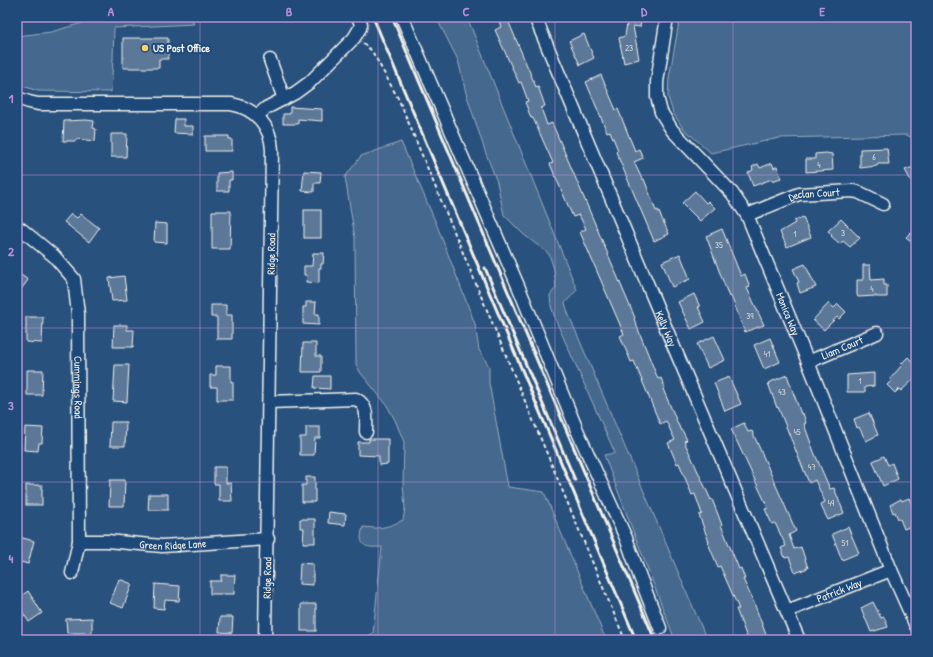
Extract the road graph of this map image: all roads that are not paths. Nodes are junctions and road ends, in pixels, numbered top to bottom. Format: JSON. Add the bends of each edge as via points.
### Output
{"nodes":[{"id":1,"x":358,"y":17,"type":"edge"},
{"id":2,"x":402,"y":17,"type":"edge"},
{"id":3,"x":535,"y":17,"type":"edge"},
{"id":4,"x":667,"y":17,"type":"edge"},
{"id":5,"x":270,"y":60,"type":"dead end"},
{"id":6,"x":17,"y":98,"type":"edge"},
{"id":7,"x":284,"y":99,"type":"junction"},
{"id":8,"x":257,"y":116,"type":"junction"},
{"id":9,"x":883,"y":204,"type":"dead end"},
{"id":10,"x":747,"y":215,"type":"junction"},
{"id":11,"x":17,"y":227,"type":"edge"},
{"id":12,"x":877,"y":333,"type":"dead end"},
{"id":13,"x":808,"y":362,"type":"junction"},
{"id":14,"x":269,"y":402,"type":"junction"},
{"id":15,"x":366,"y":432,"type":"dead end"},
{"id":16,"x":268,"y":539,"type":"junction"},
{"id":17,"x":79,"y":541,"type":"junction"},
{"id":18,"x":891,"y":570,"type":"junction"},
{"id":19,"x":72,"y":573,"type":"dead end"},
{"id":20,"x":787,"y":611,"type":"junction"},
{"id":21,"x":916,"y":626,"type":"edge"},
{"id":22,"x":660,"y":628,"type":"dead end"},
{"id":23,"x":266,"y":640,"type":"edge"},
{"id":24,"x":799,"y":640,"type":"edge"}],
"edges":[{"from":1,"to":7,"type":"street","via":[[361,24],[354,38],[310,82]]},
{"from":2,"to":22,"type":"street","via":[[626,538]]},
{"from":3,"to":20,"type":"street","name":"Kelly Way"},
{"from":4,"to":10,"type":"street","name":"Monica Way","via":[[657,82],[661,112],[672,130],[732,193]]},
{"from":5,"to":7,"type":"street"},
{"from":6,"to":8,"type":"street","name":"Ridge Road","via":[[38,104],[231,104],[244,107]]},
{"from":7,"to":8,"type":"street"},
{"from":8,"to":14,"type":"street","name":"Ridge Road","via":[[267,128],[272,150]]},
{"from":9,"to":10,"type":"street","name":"Declan Court","via":[[852,191],[804,193]]},
{"from":10,"to":13,"type":"street","name":"Monica Way"},
{"from":11,"to":17,"type":"street","name":"Cummings Road","via":[[54,256],[74,279],[78,314]]},
{"from":12,"to":13,"type":"street","name":"Liam Court"},
{"from":13,"to":18,"type":"street","name":"Monica Way"},
{"from":14,"to":15,"type":"street","via":[[356,399],[365,407]]},
{"from":14,"to":16,"type":"street","name":"Ridge Road"},
{"from":16,"to":17,"type":"street","name":"Green Ridge Lane","via":[[162,546]]},
{"from":16,"to":23,"type":"street","name":"Ridge Road"},
{"from":17,"to":19,"type":"street","name":"Cummings Road"},
{"from":18,"to":20,"type":"street","name":"Patrick Way"},
{"from":18,"to":21,"type":"street","name":"Monica Way"},
{"from":20,"to":24,"type":"street","name":"Kelly Way"}]}
